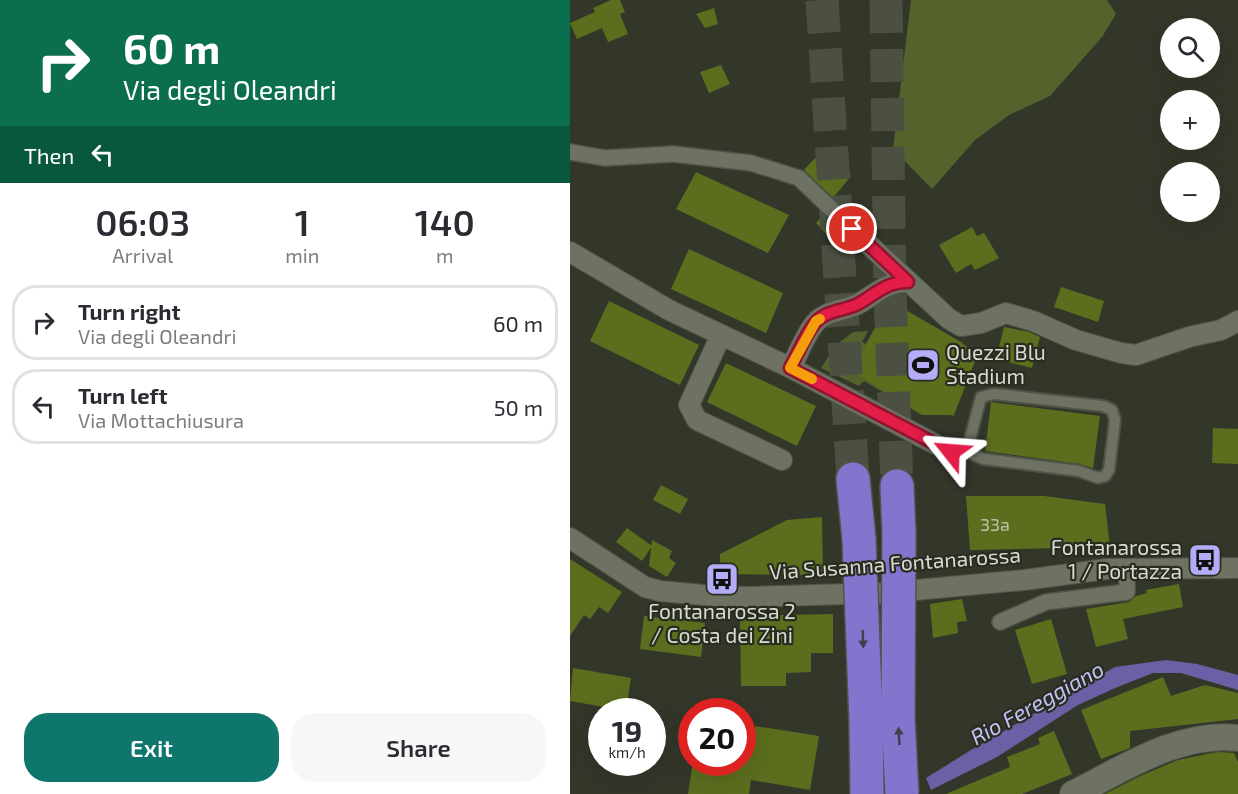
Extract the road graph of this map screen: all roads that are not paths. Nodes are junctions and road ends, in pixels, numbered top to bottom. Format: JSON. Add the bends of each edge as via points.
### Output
{"nodes":[{"id":1,"x":570,"y":152,"type":"edge"},
{"id":2,"x":852,"y":229,"type":"joint"},
{"id":3,"x":570,"y":252,"type":"edge"},
{"id":4,"x":908,"y":282,"type":"junction"},
{"id":5,"x":1238,"y":321,"type":"edge"},
{"id":6,"x":721,"y":335,"type":"junction"},
{"id":7,"x":790,"y":368,"type":"junction"},
{"id":8,"x":935,"y":444,"type":"joint"},
{"id":9,"x":968,"y":447,"type":"junction"},
{"id":10,"x":782,"y":460,"type":"dead end"},
{"id":11,"x":853,"y":479,"type":"tunnel mouth"},
{"id":12,"x":897,"y":486,"type":"tunnel mouth"},
{"id":13,"x":570,"y":538,"type":"edge"},
{"id":14,"x":1238,"y":568,"type":"edge"},
{"id":15,"x":1127,"y":569,"type":"junction"},
{"id":16,"x":1000,"y":622,"type":"dead end"},
{"id":17,"x":1238,"y":738,"type":"edge"},
{"id":18,"x":867,"y":794,"type":"edge"},
{"id":19,"x":902,"y":794,"type":"edge"},
{"id":20,"x":1073,"y":794,"type":"edge"}],
"edges":[{"from":1,"to":2,"type":"street","via":[[605,158],[673,154],[751,163],[799,178]]},
{"from":2,"to":4,"type":"street"},
{"from":3,"to":6,"type":"street","via":[[669,310]]},
{"from":4,"to":5,"type":"street","via":[[961,326],[1006,313],[1076,340],[1136,355],[1221,330]]},
{"from":4,"to":7,"type":"street","via":[[884,287],[857,304],[834,310],[816,321]]},
{"from":6,"to":7,"type":"street"},
{"from":6,"to":10,"type":"street","via":[[690,405],[697,420]]},
{"from":7,"to":8,"type":"street"},
{"from":8,"to":9,"type":"lane","via":[[951,452]]},
{"from":9,"to":9,"type":"lane","via":[[984,459],[1079,471],[1098,478],[1109,470],[1115,420],[1112,410],[1103,406],[994,394],[981,397]]},
{"from":11,"to":18,"type":"highway","one_way":true,"bridge":true,"via":[[859,538]]},
{"from":19,"to":12,"type":"highway","one_way":true,"bridge":true},
{"from":13,"to":15,"type":"street","name":"Via Susanna Fontanarossa","via":[[645,587],[714,596],[883,593]]},
{"from":14,"to":15,"type":"street","name":"Via Susanna Fontanarossa"},
{"from":15,"to":16,"type":"street","via":[[1127,592],[1046,602]]},
{"from":17,"to":20,"type":"street","via":[[1222,736],[1160,751]]}]}
